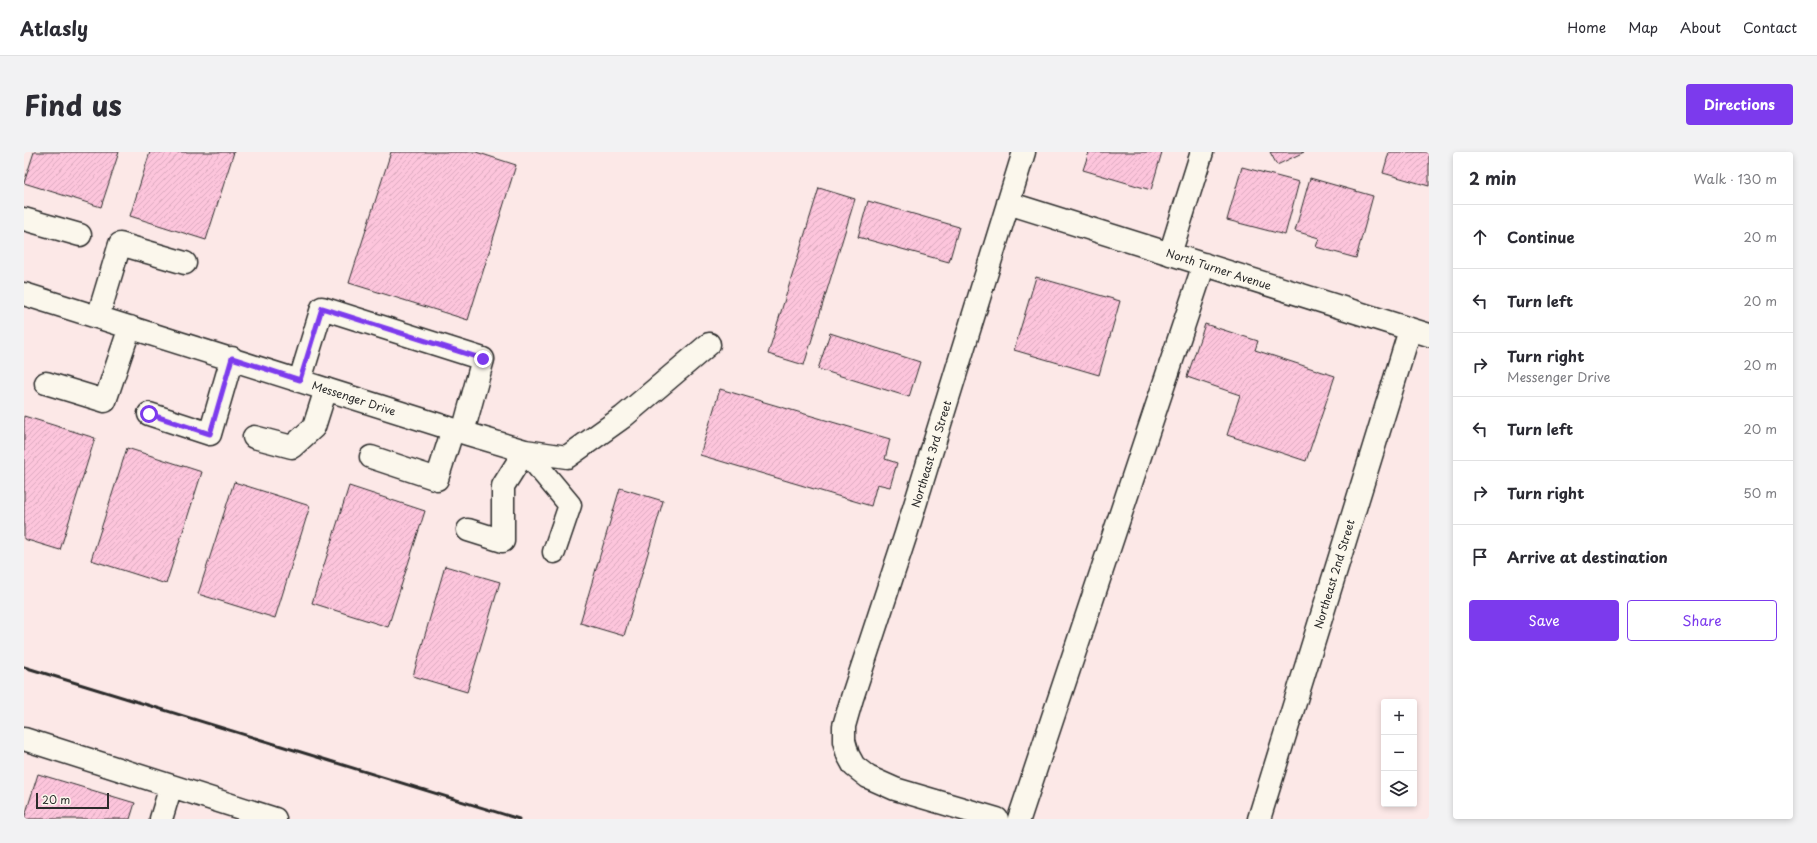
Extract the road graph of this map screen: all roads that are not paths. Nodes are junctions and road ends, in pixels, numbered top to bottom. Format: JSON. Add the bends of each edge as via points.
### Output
{"nodes":[{"id":1,"x":1024,"y":152,"type":"edge"},
{"id":2,"x":1202,"y":152,"type":"edge"},
{"id":3,"x":1008,"y":204,"type":"junction"},
{"id":4,"x":24,"y":219,"type":"edge"},
{"id":5,"x":80,"y":235,"type":"dead end"},
{"id":6,"x":1170,"y":254,"type":"junction"},
{"id":7,"x":185,"y":263,"type":"dead end"},
{"id":8,"x":1204,"y":264,"type":"junction"},
{"id":9,"x":24,"y":294,"type":"edge"},
{"id":10,"x":98,"y":317,"type":"junction"},
{"id":11,"x":130,"y":327,"type":"junction"},
{"id":12,"x":1419,"y":332,"type":"edge"},
{"id":13,"x":709,"y":344,"type":"dead end"},
{"id":14,"x":232,"y":358,"type":"junction"},
{"id":15,"x":300,"y":380,"type":"junction"},
{"id":16,"x":46,"y":383,"type":"dead end"},
{"id":17,"x":326,"y":388,"type":"junction"},
{"id":18,"x":149,"y":414,"type":"dead end"},
{"id":19,"x":458,"y":431,"type":"junction"},
{"id":20,"x":254,"y":437,"type":"dead end"},
{"id":21,"x":525,"y":451,"type":"junction"},
{"id":22,"x":372,"y":457,"type":"dead end"},
{"id":23,"x":468,"y":530,"type":"dead end"},
{"id":24,"x":554,"y":552,"type":"dead end"},
{"id":25,"x":24,"y":739,"type":"edge"},
{"id":26,"x":171,"y":786,"type":"junction"},
{"id":27,"x":161,"y":819,"type":"edge"},
{"id":28,"x":275,"y":819,"type":"edge"},
{"id":29,"x":997,"y":819,"type":"edge"},
{"id":30,"x":1018,"y":819,"type":"edge"},
{"id":31,"x":1259,"y":819,"type":"edge"}],
"edges":[{"from":1,"to":3,"type":"street","name":"Northeast 3rd Street"},
{"from":2,"to":6,"type":"street"},
{"from":3,"to":6,"type":"street","name":"North Turner Avenue"},
{"from":3,"to":29,"type":"street","name":"Northeast 3rd Street","via":[[904,542],[844,726],[844,741],[848,755],[854,766],[868,777],[895,789]]},
{"from":4,"to":5,"type":"street"},
{"from":6,"to":8,"type":"street","name":"North Turner Avenue"},
{"from":7,"to":10,"type":"street","via":[[120,244]]},
{"from":8,"to":12,"type":"street","name":"North Turner Avenue"},
{"from":8,"to":30,"type":"street"},
{"from":9,"to":10,"type":"street","name":"Messenger Drive"},
{"from":10,"to":11,"type":"street","name":"Messenger Drive"},
{"from":11,"to":14,"type":"street","name":"Messenger Drive"},
{"from":11,"to":16,"type":"street","via":[[105,401]]},
{"from":12,"to":31,"type":"street","name":"Northeast 2nd Street"},
{"from":13,"to":21,"type":"street","name":"Messenger Drive","via":[[623,417],[567,457]]},
{"from":14,"to":15,"type":"street","name":"Messenger Drive"},
{"from":14,"to":18,"type":"street","via":[[210,434]]},
{"from":15,"to":17,"type":"street","name":"Messenger Drive"},
{"from":15,"to":19,"type":"street","via":[[322,308],[483,359]]},
{"from":17,"to":19,"type":"street","name":"Messenger Drive"},
{"from":17,"to":20,"type":"street","via":[[314,427],[292,447]]},
{"from":19,"to":21,"type":"street","name":"Messenger Drive"},
{"from":19,"to":22,"type":"street","via":[[437,479]]},
{"from":21,"to":23,"type":"street","via":[[503,486],[503,541]]},
{"from":21,"to":24,"type":"street","via":[[570,505]]},
{"from":25,"to":26,"type":"street"},
{"from":26,"to":27,"type":"street"},
{"from":26,"to":28,"type":"street"}]}
